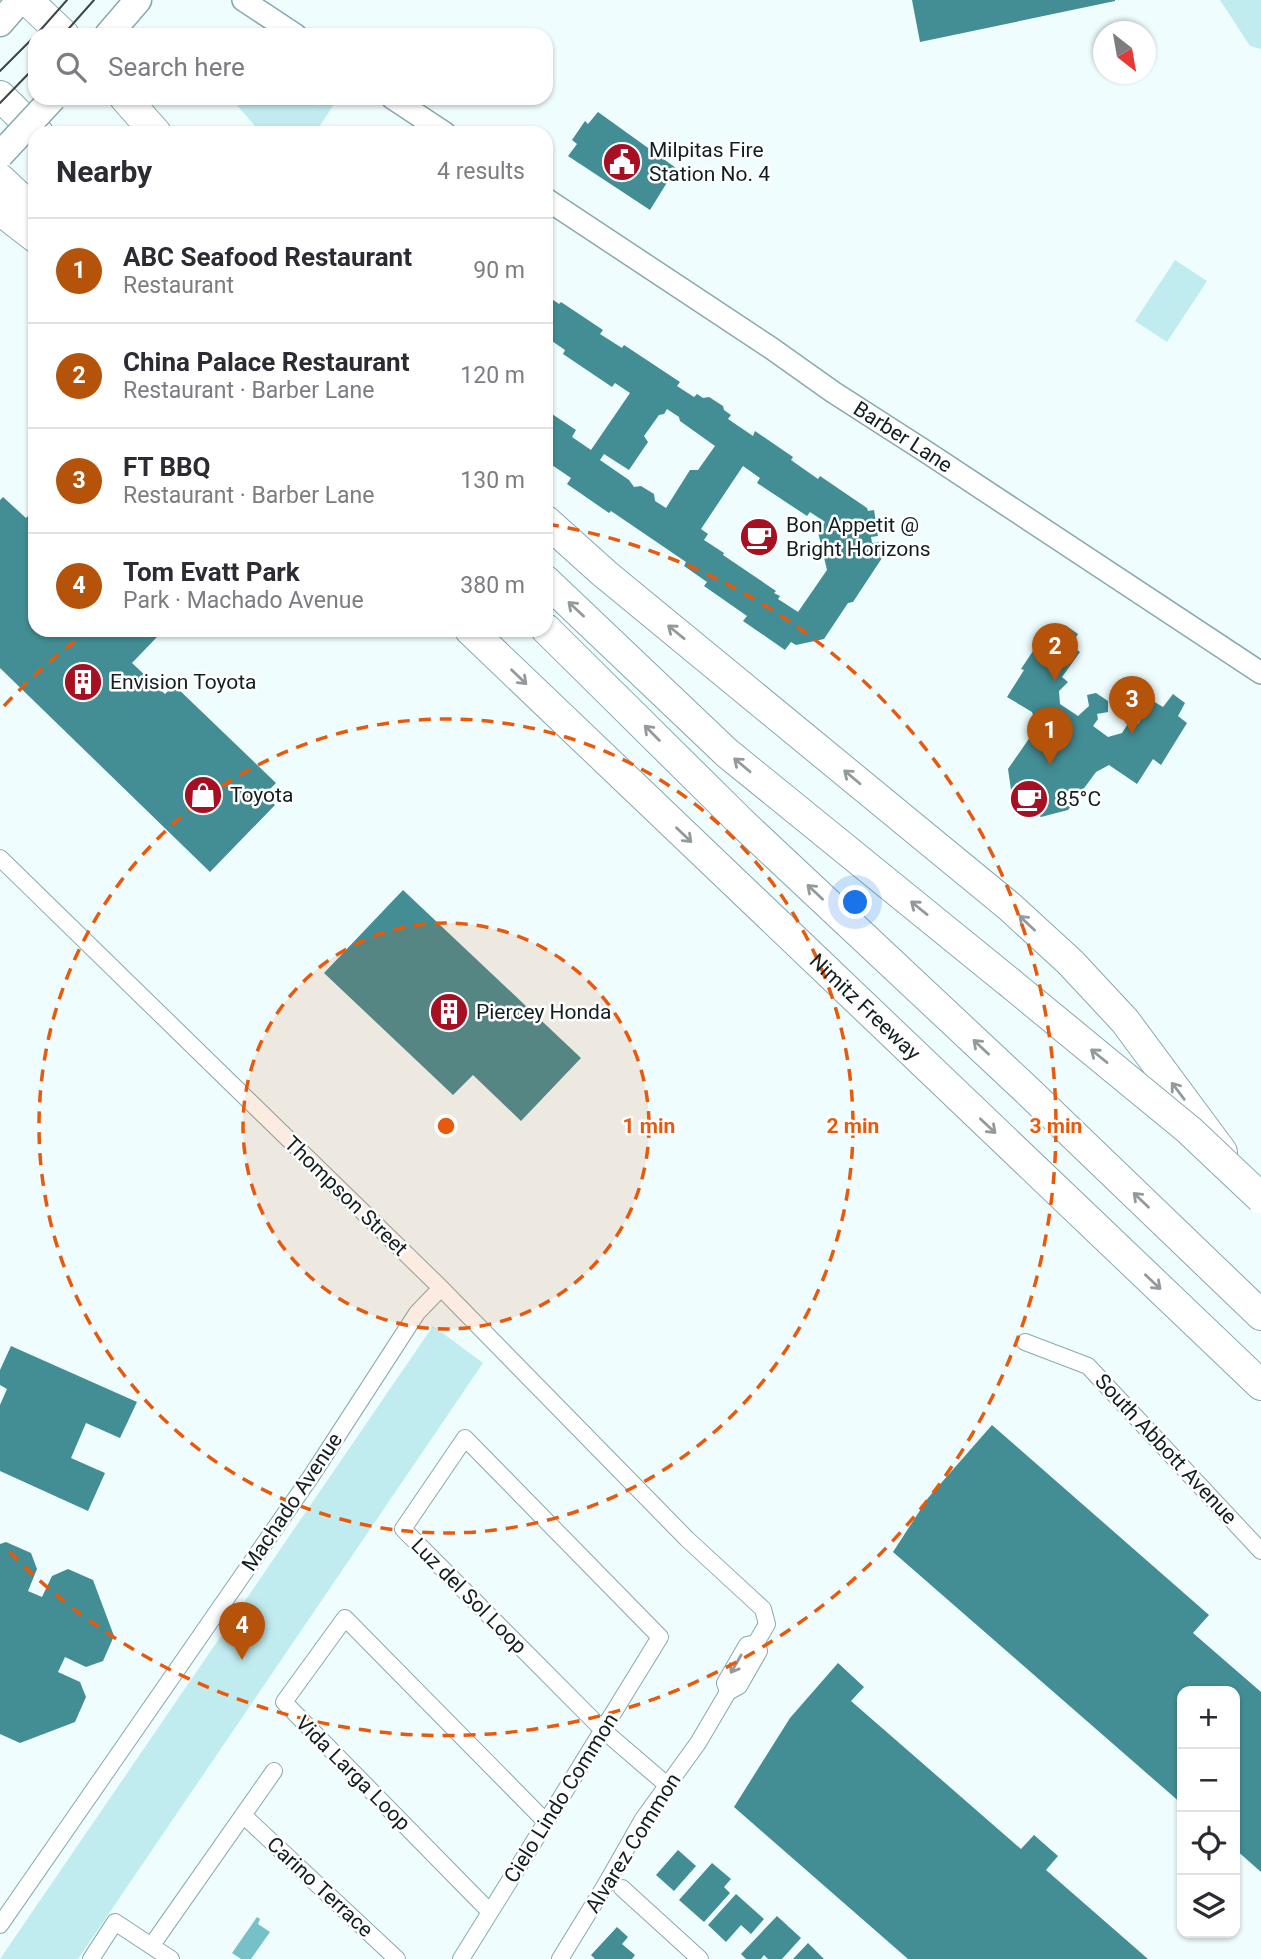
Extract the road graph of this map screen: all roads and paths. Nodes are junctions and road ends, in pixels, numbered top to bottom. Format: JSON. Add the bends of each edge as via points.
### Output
{"nodes":[{"id":1,"x":20,"y":0,"type":"edge"},
{"id":2,"x":27,"y":0,"type":"edge"},
{"id":3,"x":138,"y":0,"type":"edge"},
{"id":4,"x":243,"y":0,"type":"edge"},
{"id":5,"x":0,"y":23,"type":"edge"},
{"id":6,"x":57,"y":28,"type":"edge"},
{"id":7,"x":114,"y":28,"type":"edge"},
{"id":8,"x":285,"y":28,"type":"edge"},
{"id":9,"x":0,"y":96,"type":"edge"},
{"id":10,"x":46,"y":105,"type":"edge"},
{"id":11,"x":131,"y":105,"type":"edge"},
{"id":12,"x":403,"y":105,"type":"edge"},
{"id":13,"x":31,"y":126,"type":"edge"},
{"id":14,"x":150,"y":126,"type":"edge"},
{"id":15,"x":434,"y":126,"type":"edge"},
{"id":16,"x":0,"y":155,"type":"edge"},
{"id":17,"x":0,"y":179,"type":"edge"},
{"id":18,"x":553,"y":204,"type":"edge"},
{"id":19,"x":28,"y":205,"type":"edge"},
{"id":20,"x":0,"y":210,"type":"edge"},
{"id":21,"x":28,"y":232,"type":"edge"},
{"id":22,"x":553,"y":527,"type":"edge"},
{"id":23,"x":553,"y":588,"type":"edge"},
{"id":24,"x":553,"y":636,"type":"edge"},
{"id":25,"x":477,"y":637,"type":"edge"},
{"id":26,"x":1261,"y":673,"type":"edge"},
{"id":27,"x":0,"y":858,"type":"edge"},
{"id":28,"x":1261,"y":1198,"type":"edge"},
{"id":29,"x":1261,"y":1206,"type":"edge"},
{"id":30,"x":442,"y":1288,"type":"junction"},
{"id":31,"x":1261,"y":1315,"type":"edge"},
{"id":32,"x":1025,"y":1342,"type":"dead end"},
{"id":33,"x":1254,"y":1378,"type":"edge"},
{"id":34,"x":1261,"y":1402,"type":"edge"},
{"id":35,"x":1261,"y":1551,"type":"edge"},
{"id":36,"x":765,"y":1617,"type":"joint"},
{"id":37,"x":660,"y":1637,"type":"joint"},
{"id":38,"x":603,"y":1730,"type":"junction"},
{"id":39,"x":274,"y":1771,"type":"dead end"},
{"id":40,"x":667,"y":1785,"type":"junction"},
{"id":41,"x":243,"y":1815,"type":"junction"},
{"id":42,"x":546,"y":1822,"type":"junction"},
{"id":43,"x":622,"y":1888,"type":"dead end"},
{"id":44,"x":491,"y":1912,"type":"junction"},
{"id":45,"x":0,"y":1925,"type":"edge"},
{"id":46,"x":152,"y":1945,"type":"junction"},
{"id":47,"x":91,"y":1959,"type":"edge"},
{"id":48,"x":171,"y":1959,"type":"edge"},
{"id":49,"x":397,"y":1959,"type":"edge"},
{"id":50,"x":461,"y":1959,"type":"edge"},
{"id":51,"x":560,"y":1959,"type":"edge"},
{"id":52,"x":699,"y":1959,"type":"edge"}],
"edges":[{"from":1,"to":5,"type":"main road"},
{"from":2,"to":6,"type":"highway"},
{"from":3,"to":7,"type":"main road"},
{"from":4,"to":8,"type":"street"},
{"from":9,"to":13,"type":"highway"},
{"from":10,"to":16,"type":"main road","bridge":true},
{"from":11,"to":14,"type":"highway"},
{"from":12,"to":15,"type":"street"},
{"from":17,"to":19,"type":"highway"},
{"from":18,"to":26,"type":"street","name":"Barber Lane"},
{"from":20,"to":21,"type":"highway"},
{"from":29,"to":22,"type":"highway","one_way":true,"via":[[1125,1021],[1070,962]]},
{"from":28,"to":23,"type":"highway","one_way":true,"bridge":true,"via":[[1189,1130],[727,753]]},
{"from":31,"to":24,"type":"highway","one_way":true,"via":[[741,822]]},
{"from":25,"to":33,"type":"highway","name":"Nimitz Freeway","one_way":true},
{"from":27,"to":30,"type":"street","name":"Thompson Street"},
{"from":30,"to":36,"type":"street","name":"Thompson Street"},
{"from":30,"to":45,"type":"street","name":"Machado Avenue","via":[[417,1313],[312,1475]]},
{"from":32,"to":35,"type":"street","name":"South Abbott Avenue","via":[[1088,1366]]},
{"from":33,"to":34,"type":"highway"},
{"from":36,"to":40,"type":"street","name":"Alvarez Common","via":[[756,1643],[747,1645],[724,1683],[727,1692],[698,1743]]},
{"from":37,"to":38,"type":"street","name":"Cielo Lindo Common"},
{"from":37,"to":38,"type":"street","name":"Luz del Sol Loop","via":[[465,1438],[402,1529]]},
{"from":38,"to":40,"type":"street","name":"Luz del Sol Loop"},
{"from":38,"to":42,"type":"street","name":"Cielo Lindo Common"},
{"from":39,"to":41,"type":"street"},
{"from":40,"to":51,"type":"street","name":"Alvarez Common"},
{"from":41,"to":46,"type":"street"},
{"from":41,"to":49,"type":"street","name":"Carino Terrace"},
{"from":42,"to":44,"type":"street","name":"Cielo Lindo Common"},
{"from":42,"to":44,"type":"street","name":"Vida Larga Loop","via":[[345,1618],[284,1702]]},
{"from":43,"to":52,"type":"street"},
{"from":44,"to":50,"type":"street","name":"Cielo Lindo Common"},
{"from":46,"to":47,"type":"street","via":[[115,1922]]},
{"from":46,"to":48,"type":"street"}]}
